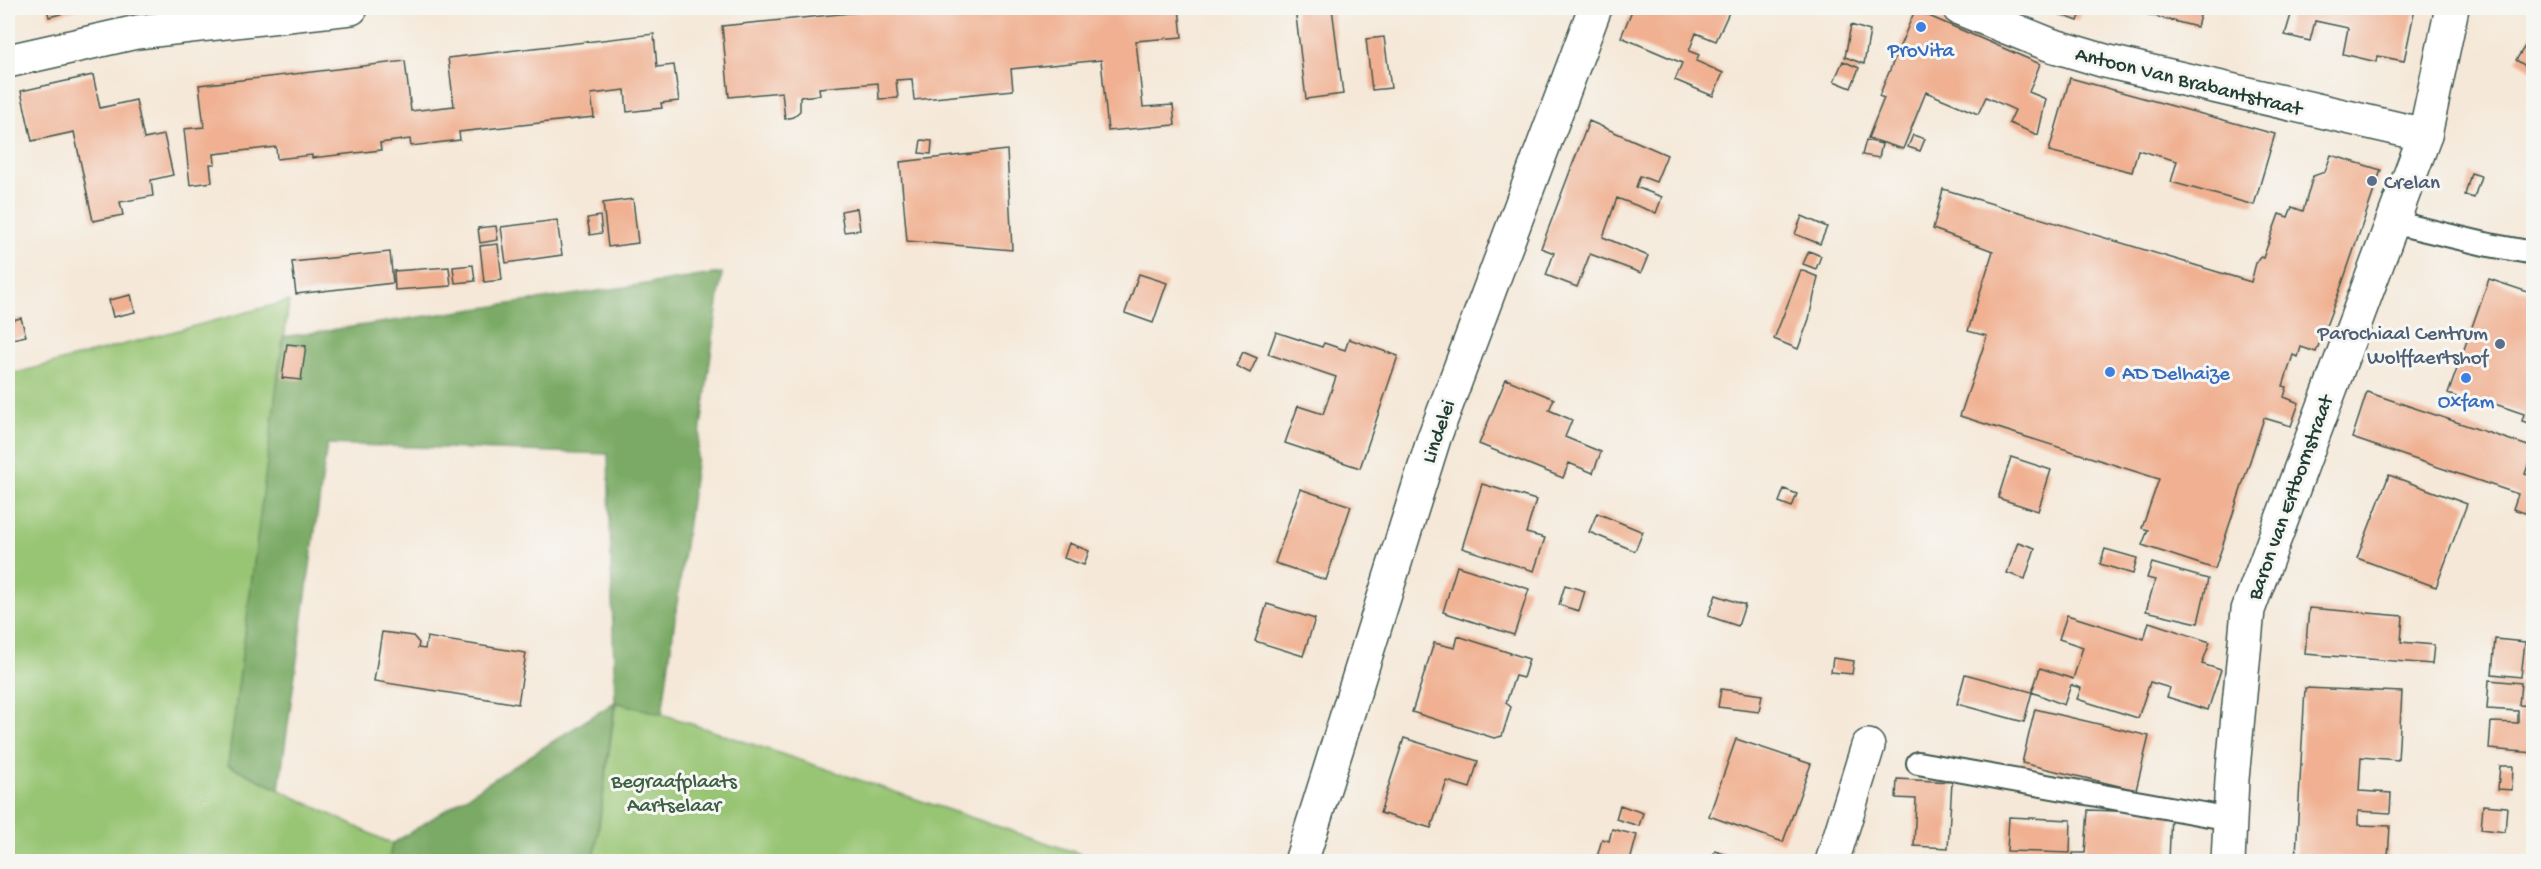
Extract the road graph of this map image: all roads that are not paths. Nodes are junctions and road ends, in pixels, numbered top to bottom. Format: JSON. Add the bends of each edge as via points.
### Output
{"nodes":[{"id":1,"x":351,"y":8,"type":"edge"},
{"id":2,"x":1595,"y":8,"type":"edge"},
{"id":3,"x":1959,"y":8,"type":"edge"},
{"id":4,"x":2452,"y":8,"type":"edge"},
{"id":5,"x":8,"y":61,"type":"edge"},
{"id":6,"x":2425,"y":135,"type":"junction"},
{"id":7,"x":2392,"y":222,"type":"junction"},
{"id":8,"x":2534,"y":253,"type":"edge"},
{"id":9,"x":1868,"y":746,"type":"dead end"},
{"id":10,"x":1918,"y":763,"type":"dead end"},
{"id":11,"x":2230,"y":819,"type":"junction"},
{"id":12,"x":1301,"y":861,"type":"edge"},
{"id":13,"x":1832,"y":861,"type":"edge"},
{"id":14,"x":2228,"y":861,"type":"edge"}],
"edges":[{"from":1,"to":5,"type":"street","via":[[137,32]]},
{"from":2,"to":12,"type":"street","name":"Lindelei","via":[[1434,438]]},
{"from":3,"to":6,"type":"street","name":"Antoon Van Brabantstraat","via":[[2051,45],[2105,61]]},
{"from":4,"to":6,"type":"street","name":"Baron van Ertbornstraat"},
{"from":6,"to":7,"type":"street","name":"Baron van Ertbornstraat"},
{"from":7,"to":8,"type":"lane"},
{"from":7,"to":11,"type":"street","name":"Baron van Ertbornstraat","via":[[2248,610]]},
{"from":9,"to":13,"type":"street"},
{"from":10,"to":11,"type":"lane"},
{"from":11,"to":14,"type":"street","name":"Baron van Ertbornstraat"}]}
